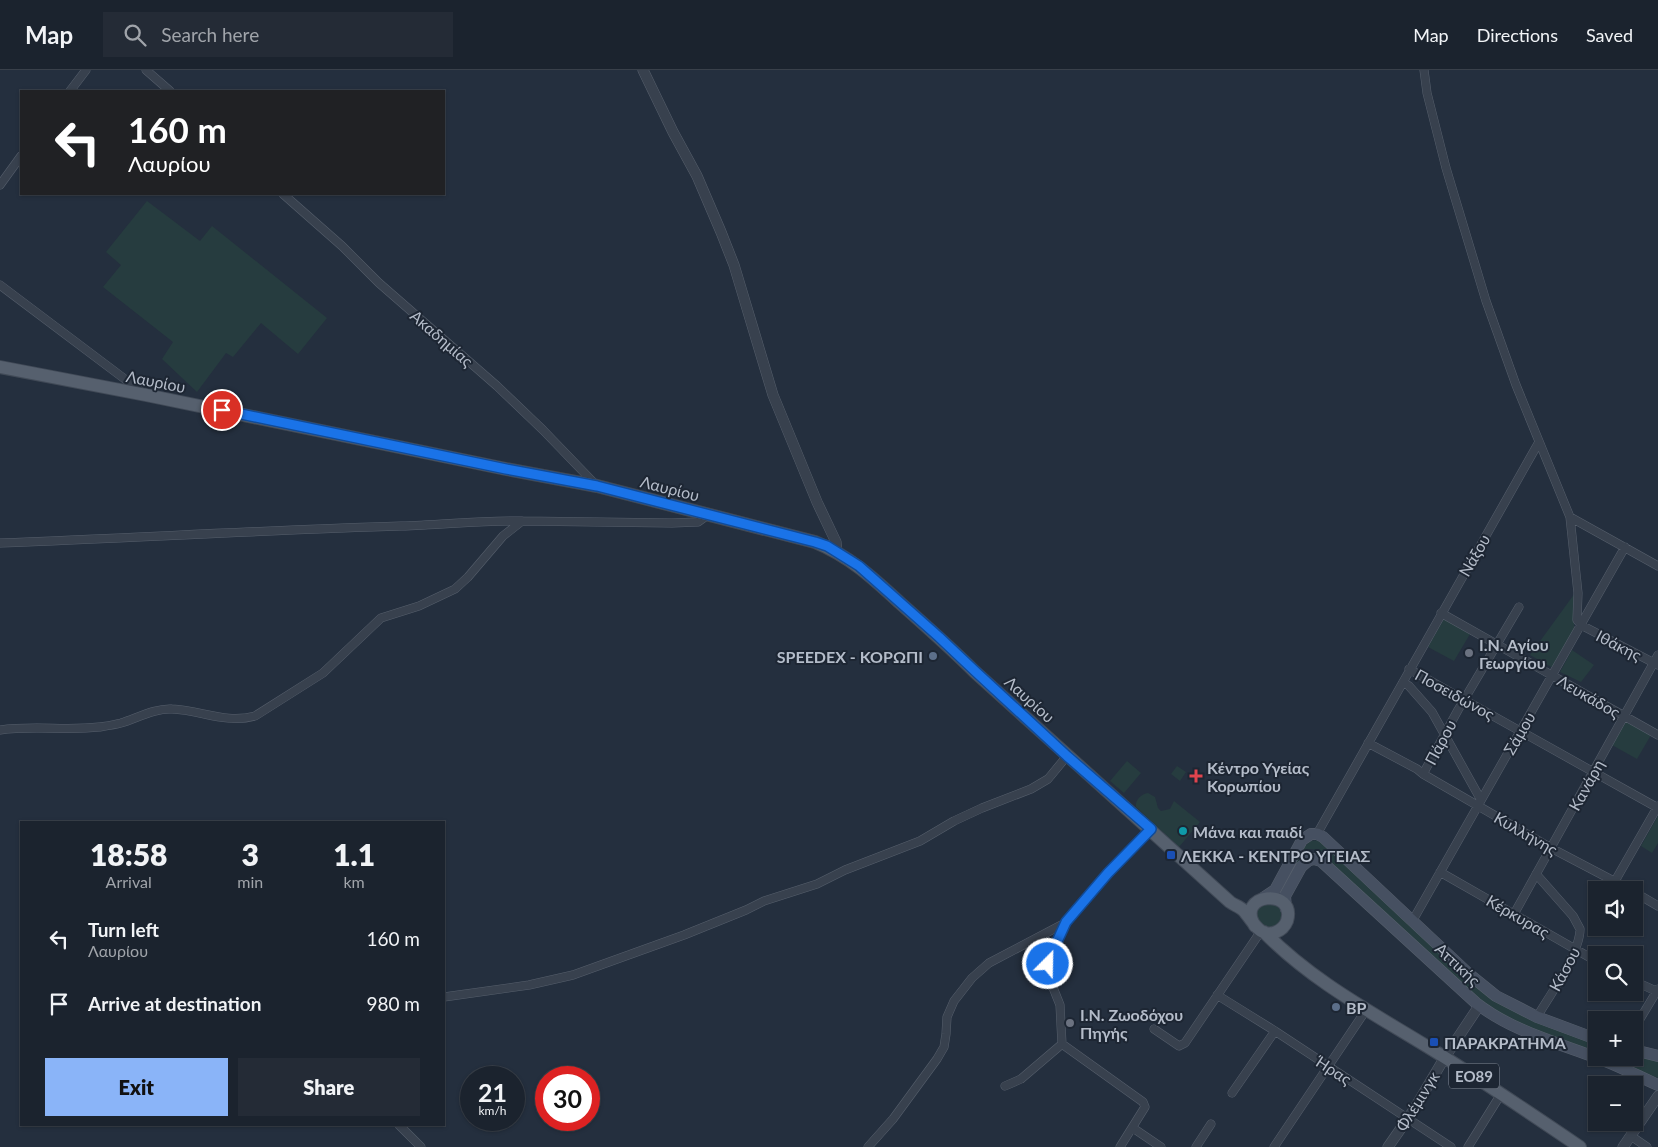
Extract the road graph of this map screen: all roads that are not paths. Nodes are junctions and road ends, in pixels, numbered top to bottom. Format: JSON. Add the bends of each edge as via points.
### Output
{"nodes":[{"id":1,"x":86,"y":70,"type":"edge"},
{"id":2,"x":146,"y":70,"type":"edge"},
{"id":3,"x":643,"y":70,"type":"edge"},
{"id":4,"x":1424,"y":70,"type":"edge"},
{"id":5,"x":71,"y":90,"type":"edge"},
{"id":6,"x":169,"y":90,"type":"edge"},
{"id":7,"x":20,"y":157,"type":"edge"},
{"id":8,"x":0,"y":185,"type":"edge"},
{"id":9,"x":284,"y":195,"type":"edge"},
{"id":10,"x":0,"y":285,"type":"edge"},
{"id":11,"x":0,"y":367,"type":"edge"},
{"id":12,"x":146,"y":395,"type":"junction"},
{"id":13,"x":1539,"y":442,"type":"junction"},
{"id":14,"x":597,"y":486,"type":"junction"},
{"id":15,"x":708,"y":514,"type":"junction"},
{"id":16,"x":1570,"y":517,"type":"junction"},
{"id":17,"x":522,"y":521,"type":"junction"},
{"id":18,"x":0,"y":543,"type":"edge"},
{"id":19,"x":1625,"y":547,"type":"junction"},
{"id":20,"x":837,"y":552,"type":"junction"},
{"id":21,"x":1658,"y":566,"type":"edge"},
{"id":22,"x":1519,"y":607,"type":"dead end"},
{"id":23,"x":1441,"y":614,"type":"junction"},
{"id":24,"x":1580,"y":625,"type":"junction"},
{"id":25,"x":1497,"y":644,"type":"junction"},
{"id":26,"x":1657,"y":661,"type":"edge"},
{"id":27,"x":1409,"y":669,"type":"junction"},
{"id":28,"x":1552,"y":675,"type":"junction"},
{"id":29,"x":1403,"y":682,"type":"junction"},
{"id":30,"x":1465,"y":699,"type":"junction"},
{"id":31,"x":1624,"y":716,"type":"junction"},
{"id":32,"x":0,"y":730,"type":"edge"},
{"id":33,"x":1520,"y":730,"type":"junction"},
{"id":34,"x":1444,"y":734,"type":"junction"},
{"id":35,"x":1658,"y":734,"type":"edge"},
{"id":36,"x":1368,"y":743,"type":"junction"},
{"id":37,"x":1067,"y":756,"type":"junction"},
{"id":38,"x":1593,"y":771,"type":"junction"},
{"id":39,"x":1423,"y":774,"type":"junction"},
{"id":40,"x":1479,"y":803,"type":"junction"},
{"id":41,"x":1658,"y":807,"type":"edge"},
{"id":42,"x":1151,"y":829,"type":"junction"},
{"id":43,"x":1317,"y":834,"type":"junction"},
{"id":44,"x":1551,"y":848,"type":"junction"},
{"id":45,"x":1440,"y":872,"type":"junction"},
{"id":46,"x":1536,"y":874,"type":"junction"},
{"id":47,"x":1615,"y":881,"type":"joint"},
{"id":48,"x":1225,"y":897,"type":"junction"},
{"id":49,"x":1643,"y":897,"type":"edge"},
{"id":50,"x":1260,"y":901,"type":"junction"},
{"id":51,"x":1658,"y":906,"type":"edge"},
{"id":52,"x":1286,"y":909,"type":"junction"},
{"id":53,"x":1514,"y":914,"type":"junction"},
{"id":54,"x":1412,"y":920,"type":"junction"},
{"id":55,"x":1066,"y":922,"type":"junction"},
{"id":56,"x":1285,"y":924,"type":"junction"},
{"id":57,"x":1260,"y":930,"type":"junction"},
{"id":58,"x":1576,"y":949,"type":"junction"},
{"id":59,"x":1284,"y":950,"type":"junction"},
{"id":60,"x":1588,"y":956,"type":"edge"},
{"id":61,"x":1643,"y":985,"type":"edge"},
{"id":62,"x":1657,"y":991,"type":"edge"},
{"id":63,"x":1217,"y":995,"type":"junction"},
{"id":64,"x":445,"y":996,"type":"edge"},
{"id":65,"x":1479,"y":1006,"type":"junction"},
{"id":66,"x":1366,"y":1010,"type":"junction"},
{"id":67,"x":1643,"y":1014,"type":"edge"},
{"id":68,"x":1538,"y":1017,"type":"junction"},
{"id":69,"x":1154,"y":1029,"type":"dead end"},
{"id":70,"x":1275,"y":1031,"type":"junction"},
{"id":71,"x":1588,"y":1036,"type":"edge"},
{"id":72,"x":1062,"y":1044,"type":"junction"},
{"id":73,"x":1588,"y":1052,"type":"edge"},
{"id":74,"x":1643,"y":1052,"type":"edge"},
{"id":75,"x":1658,"y":1056,"type":"edge"},
{"id":76,"x":1445,"y":1057,"type":"junction"},
{"id":77,"x":1624,"y":1066,"type":"edge"},
{"id":78,"x":1328,"y":1067,"type":"junction"},
{"id":79,"x":1658,"y":1085,"type":"edge"},
{"id":80,"x":1005,"y":1086,"type":"dead end"},
{"id":81,"x":1232,"y":1093,"type":"dead end"},
{"id":82,"x":1501,"y":1094,"type":"junction"},
{"id":83,"x":1658,"y":1096,"type":"edge"},
{"id":84,"x":1408,"y":1118,"type":"junction"},
{"id":85,"x":1211,"y":1124,"type":"dead end"},
{"id":86,"x":400,"y":1126,"type":"edge"},
{"id":87,"x":1133,"y":1128,"type":"junction"},
{"id":88,"x":1631,"y":1136,"type":"junction"},
{"id":89,"x":1578,"y":1146,"type":"edge"},
{"id":90,"x":421,"y":1147,"type":"edge"},
{"id":91,"x":868,"y":1147,"type":"edge"},
{"id":92,"x":1120,"y":1147,"type":"edge"},
{"id":93,"x":1161,"y":1147,"type":"edge"},
{"id":94,"x":1196,"y":1147,"type":"edge"},
{"id":95,"x":1274,"y":1147,"type":"edge"},
{"id":96,"x":1388,"y":1147,"type":"edge"},
{"id":97,"x":1451,"y":1147,"type":"edge"},
{"id":98,"x":1468,"y":1147,"type":"edge"},
{"id":99,"x":1623,"y":1147,"type":"edge"},
{"id":100,"x":1647,"y":1147,"type":"edge"}],
"edges":[{"from":1,"to":5,"type":"street"},
{"from":2,"to":6,"type":"street"},
{"from":3,"to":20,"type":"street","via":[[718,224],[773,395],[836,542]]},
{"from":4,"to":13,"type":"street","via":[[1446,168],[1486,300]]},
{"from":7,"to":8,"type":"street"},
{"from":9,"to":14,"type":"street","name":"Ακαδημίας","via":[[497,386]]},
{"from":10,"to":12,"type":"street"},
{"from":11,"to":12,"type":"main road","name":"Λαυρίου","number":"ΕΟ89"},
{"from":12,"to":14,"type":"main road","name":"Λαυρίου","number":"ΕΟ89"},
{"from":13,"to":16,"type":"street"},
{"from":13,"to":23,"type":"street","name":"Νάξου"},
{"from":14,"to":15,"type":"main road","name":"Λαυρίου","number":"ΕΟ89"},
{"from":15,"to":17,"type":"street","via":[[698,522],[672,523]]},
{"from":15,"to":20,"type":"main road","name":"Λαυρίου","number":"ΕΟ89","via":[[815,542]]},
{"from":16,"to":19,"type":"street"},
{"from":16,"to":24,"type":"street","via":[[1578,593],[1577,620]]},
{"from":17,"to":18,"type":"street"},
{"from":17,"to":32,"type":"street","via":[[502,536],[456,589],[419,606],[381,618],[323,673],[255,716],[223,718],[170,709],[97,727]]},
{"from":19,"to":21,"type":"street"},
{"from":19,"to":24,"type":"street","name":"Σάμου"},
{"from":20,"to":37,"type":"main road","name":"Λαυρίου","number":"ΕΟ89","via":[[859,566]]},
{"from":22,"to":25,"type":"street","name":"Πάρου"},
{"from":23,"to":25,"type":"street","name":"Λευκάδος"},
{"from":23,"to":27,"type":"street","name":"Νάξου"},
{"from":24,"to":26,"type":"street","name":"Ιθάκης"},
{"from":24,"to":28,"type":"street","name":"Σάμου"},
{"from":25,"to":28,"type":"street","name":"Λευκάδος"},
{"from":25,"to":30,"type":"street","name":"Πάρου"},
{"from":26,"to":31,"type":"street","name":"Κανάρη"},
{"from":27,"to":29,"type":"street","name":"Νάξου"},
{"from":27,"to":30,"type":"street","name":"Ποσειδώνος"},
{"from":28,"to":31,"type":"street","name":"Λευκάδος"},
{"from":28,"to":33,"type":"street","name":"Σάμου"},
{"from":29,"to":34,"type":"street","via":[[1432,712]]},
{"from":29,"to":36,"type":"street","name":"Νάξου"},
{"from":30,"to":33,"type":"street","name":"Ποσειδώνος"},
{"from":30,"to":34,"type":"street","name":"Πάρου"},
{"from":31,"to":35,"type":"street","name":"Λευκάδος"},
{"from":31,"to":38,"type":"street","name":"Κανάρη"},
{"from":33,"to":38,"type":"street","name":"Ποσειδώνος"},
{"from":33,"to":40,"type":"street","name":"Σάμου"},
{"from":34,"to":39,"type":"street","name":"Πάρου"},
{"from":34,"to":40,"type":"street"},
{"from":36,"to":39,"type":"street","name":"Κυλλήνης"},
{"from":36,"to":43,"type":"street","name":"Νάξου"},
{"from":37,"to":42,"type":"main road","name":"Λαυρίου","number":"ΕΟ89"},
{"from":37,"to":64,"type":"street","via":[[1048,779],[1031,789],[982,808],[920,840],[817,884],[764,901],[684,935],[573,975],[529,985]]},
{"from":38,"to":41,"type":"street","name":"Ποσειδώνος"},
{"from":38,"to":44,"type":"street","name":"Κανάρη"},
{"from":39,"to":40,"type":"street","name":"Κυλλήνης"},
{"from":40,"to":44,"type":"street","name":"Κυλλήνης"},
{"from":40,"to":45,"type":"street","name":"Σάμου"},
{"from":41,"to":47,"type":"street"},
{"from":42,"to":48,"type":"main road","name":"Λαυρίου","number":"ΕΟ89"},
{"from":42,"to":55,"type":"street"},
{"from":43,"to":50,"type":"main road","via":[[1302,840],[1275,890]]},
{"from":43,"to":54,"type":"main road","name":"Αττικής"},
{"from":44,"to":46,"type":"street","name":"Κανάρη"},
{"from":44,"to":47,"type":"street","name":"Κυλλήνης"},
{"from":45,"to":53,"type":"street","name":"Κέρκυρας"},
{"from":45,"to":54,"type":"street","name":"Σάμου"},
{"from":46,"to":53,"type":"street","name":"Κανάρη"},
{"from":46,"to":58,"type":"street","name":"Κάσου","via":[[1578,922],[1580,933]]},
{"from":48,"to":50,"type":"main road","number":"ΕΟ89","via":[[1242,904]]},
{"from":48,"to":57,"type":"main road","name":"Λαυρίου","number":"ΕΟ89","via":[[1244,911]]},
{"from":49,"to":51,"type":"street","name":"Κυλλήνης"},
{"from":50,"to":52,"type":"main road","number":"ΕΟ89","via":[[1269,897],[1278,899]]},
{"from":50,"to":57,"type":"main road","via":[[1253,908],[1252,916]]},
{"from":52,"to":56,"type":"main road"},
{"from":52,"to":65,"type":"main road","name":"Αττικής","via":[[1285,896],[1303,864],[1312,859],[1321,861]]},
{"from":53,"to":58,"type":"street","name":"Κέρκυρας"},
{"from":54,"to":68,"type":"main road","name":"Αττικής","via":[[1496,996]]},
{"from":55,"to":72,"type":"street","via":[[1048,964],[1050,980],[1060,1004]]},
{"from":55,"to":91,"type":"street","via":[[989,962],[972,978],[954,1001],[947,1017],[944,1047],[937,1060]]},
{"from":56,"to":57,"type":"main road","via":[[1276,932]]},
{"from":56,"to":59,"type":"main road","via":[[1279,938]]},
{"from":57,"to":59,"type":"main road","number":"ΕΟ89"},
{"from":57,"to":63,"type":"street"},
{"from":58,"to":60,"type":"street","name":"Κέρκυρας"},
{"from":58,"to":68,"type":"street","name":"Κάσου"},
{"from":59,"to":66,"type":"main road","number":"ΕΟ89","via":[[1333,989]]},
{"from":61,"to":62,"type":"street"},
{"from":62,"to":67,"type":"street"},
{"from":63,"to":69,"type":"street","via":[[1182,1046]]},
{"from":63,"to":70,"type":"street","name":"Ήρας"},
{"from":65,"to":73,"type":"main road","name":"Αττικής","via":[[1518,1029]]},
{"from":65,"to":76,"type":"street","name":"Φλέμινγκ"},
{"from":66,"to":76,"type":"main road","number":"ΕΟ89"},
{"from":66,"to":78,"type":"street"},
{"from":68,"to":71,"type":"main road","name":"Αττικής"},
{"from":70,"to":78,"type":"street","name":"Ήρας"},
{"from":70,"to":81,"type":"street"},
{"from":72,"to":80,"type":"street","via":[[1021,1079]]},
{"from":72,"to":87,"type":"street","via":[[1143,1102],[1145,1107]]},
{"from":74,"to":75,"type":"main road"},
{"from":76,"to":82,"type":"main road","number":"ΕΟ89"},
{"from":76,"to":84,"type":"street","name":"Φλέμινγκ"},
{"from":77,"to":79,"type":"main road","name":"Αττικής"},
{"from":78,"to":84,"type":"street","name":"Ήρας"},
{"from":78,"to":95,"type":"street"},
{"from":82,"to":89,"type":"main road","number":"ΕΟ89"},
{"from":82,"to":98,"type":"street"},
{"from":83,"to":88,"type":"street"},
{"from":84,"to":96,"type":"street","name":"Φλέμινγκ"},
{"from":84,"to":97,"type":"street","name":"Ήρας"},
{"from":85,"to":94,"type":"street"},
{"from":86,"to":90,"type":"street"},
{"from":87,"to":92,"type":"street"},
{"from":87,"to":93,"type":"street"},
{"from":88,"to":99,"type":"street"},
{"from":88,"to":100,"type":"street"}]}
